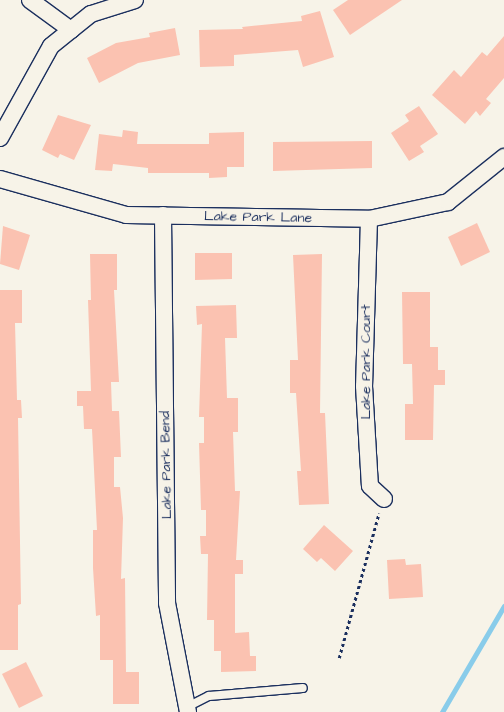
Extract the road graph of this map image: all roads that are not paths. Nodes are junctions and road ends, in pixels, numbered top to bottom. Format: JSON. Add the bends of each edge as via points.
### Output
{"nodes":[{"id":1,"x":30,"y":0,"type":"edge"},
{"id":2,"x":135,"y":0,"type":"edge"},
{"id":3,"x":70,"y":30,"type":"junction"},
{"id":4,"x":0,"y":138,"type":"edge"},
{"id":5,"x":504,"y":157,"type":"edge"},
{"id":6,"x":0,"y":179,"type":"edge"},
{"id":7,"x":163,"y":215,"type":"junction"},
{"id":8,"x":369,"y":219,"type":"junction"},
{"id":9,"x":384,"y":499,"type":"road end"},
{"id":10,"x":303,"y":688,"type":"dead end"},
{"id":11,"x":189,"y":709,"type":"edge"}],
"edges":[{"from":1,"to":3,"type":"street"},
{"from":2,"to":3,"type":"street","via":[[91,14]]},
{"from":3,"to":4,"type":"street","via":[[51,46]]},
{"from":5,"to":8,"type":"street","name":"Lake Park Lane","via":[[448,202]]},
{"from":6,"to":7,"type":"street","name":"Lake Park Lane","via":[[126,215]]},
{"from":7,"to":8,"type":"street","name":"Lake Park Lane"},
{"from":7,"to":11,"type":"street","name":"Lake Park Bend","via":[[167,603]]},
{"from":8,"to":9,"type":"street","name":"Lake Park Court","via":[[364,386],[370,486]]},
{"from":10,"to":11,"type":"lane","via":[[209,696]]}]}
